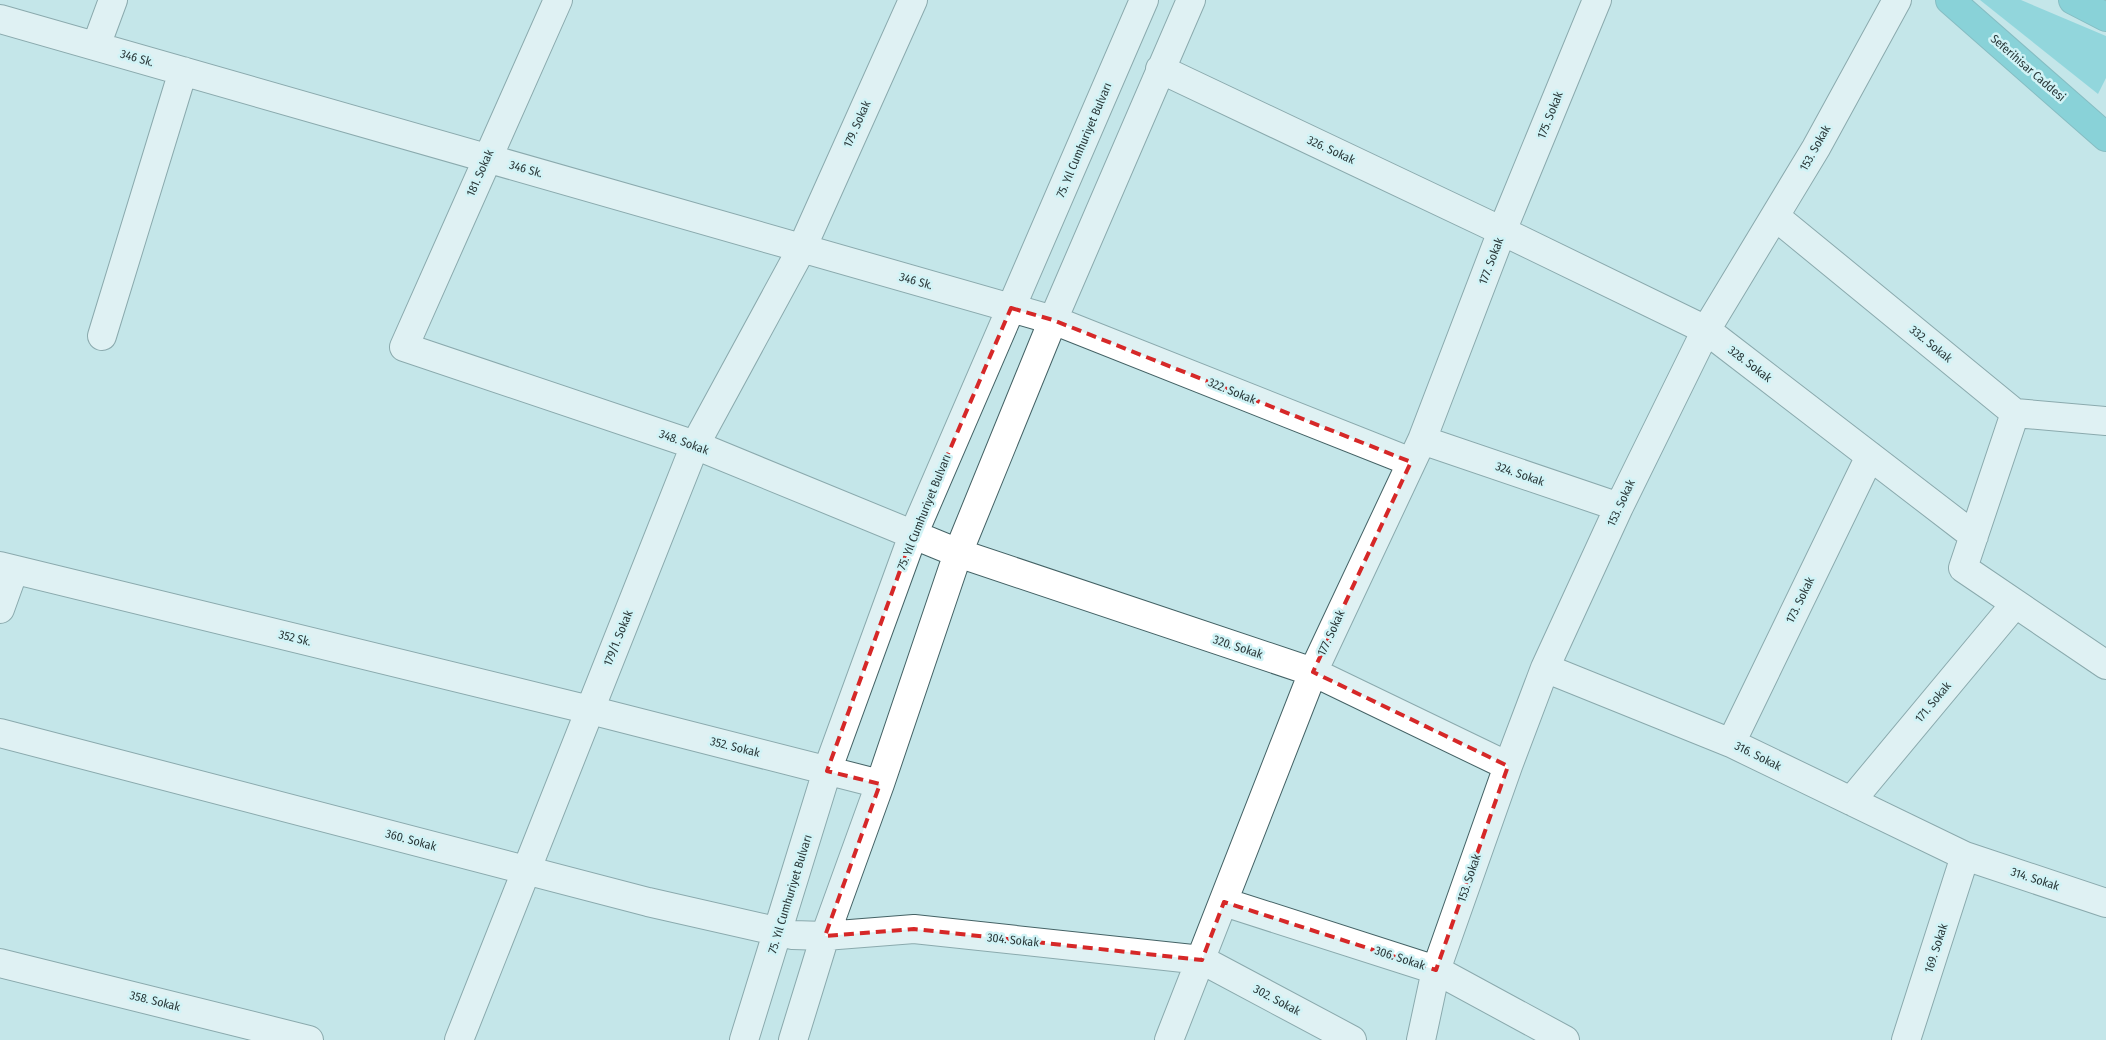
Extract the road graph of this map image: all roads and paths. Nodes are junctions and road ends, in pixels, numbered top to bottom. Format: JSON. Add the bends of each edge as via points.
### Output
{"nodes":[{"id":1,"x":113,"y":0,"type":"edge"},
{"id":2,"x":558,"y":0,"type":"edge"},
{"id":3,"x":913,"y":0,"type":"edge"},
{"id":4,"x":1144,"y":0,"type":"edge"},
{"id":5,"x":1192,"y":0,"type":"edge"},
{"id":6,"x":1597,"y":0,"type":"edge"},
{"id":7,"x":1897,"y":0,"type":"edge"},
{"id":8,"x":1950,"y":0,"type":"edge"},
{"id":9,"x":2072,"y":0,"type":"edge"},
{"id":10,"x":2106,"y":17,"type":"edge"},
{"id":11,"x":0,"y":19,"type":"edge"},
{"id":12,"x":96,"y":46,"type":"junction"},
{"id":13,"x":1160,"y":69,"type":"junction"},
{"id":14,"x":183,"y":71,"type":"junction"},
{"id":15,"x":2106,"y":137,"type":"edge"},
{"id":16,"x":486,"y":158,"type":"junction"},
{"id":17,"x":1776,"y":217,"type":"junction"},
{"id":18,"x":1502,"y":231,"type":"junction"},
{"id":19,"x":802,"y":248,"type":"junction"},
{"id":20,"x":1012,"y":308,"type":"junction"},
{"id":21,"x":1053,"y":320,"type":"junction"},
{"id":22,"x":1706,"y":330,"type":"junction"},
{"id":23,"x":102,"y":336,"type":"dead end"},
{"id":24,"x":404,"y":347,"type":"joint"},
{"id":25,"x":2015,"y":413,"type":"junction"},
{"id":26,"x":2106,"y":421,"type":"edge"},
{"id":27,"x":695,"y":445,"type":"junction"},
{"id":28,"x":1417,"y":451,"type":"junction"},
{"id":29,"x":1870,"y":456,"type":"junction"},
{"id":30,"x":1619,"y":507,"type":"junction"},
{"id":31,"x":913,"y":535,"type":"junction"},
{"id":32,"x":1974,"y":536,"type":"junction"},
{"id":33,"x":958,"y":553,"type":"junction"},
{"id":34,"x":7,"y":568,"type":"edge"},
{"id":35,"x":2015,"y":604,"type":"junction"},
{"id":36,"x":0,"y":609,"type":"edge"},
{"id":37,"x":2106,"y":665,"type":"edge"},
{"id":38,"x":1546,"y":668,"type":"junction"},
{"id":39,"x":1313,"y":672,"type":"junction"},
{"id":40,"x":590,"y":710,"type":"junction"},
{"id":41,"x":0,"y":734,"type":"edge"},
{"id":42,"x":1731,"y":743,"type":"junction"},
{"id":43,"x":1508,"y":766,"type":"junction"},
{"id":44,"x":827,"y":771,"type":"junction"},
{"id":45,"x":880,"y":784,"type":"junction"},
{"id":46,"x":1851,"y":801,"type":"junction"},
{"id":47,"x":1965,"y":856,"type":"junction"},
{"id":48,"x":527,"y":871,"type":"junction"},
{"id":49,"x":1224,"y":902,"type":"junction"},
{"id":50,"x":2106,"y":903,"type":"edge"},
{"id":51,"x":779,"y":932,"type":"junction"},
{"id":52,"x":825,"y":936,"type":"junction"},
{"id":53,"x":1202,"y":960,"type":"junction"},
{"id":54,"x":0,"y":963,"type":"edge"},
{"id":55,"x":1436,"y":970,"type":"junction"},
{"id":56,"x":309,"y":1040,"type":"edge"},
{"id":57,"x":459,"y":1040,"type":"edge"},
{"id":58,"x":744,"y":1040,"type":"edge"},
{"id":59,"x":793,"y":1040,"type":"edge"},
{"id":60,"x":1169,"y":1040,"type":"edge"},
{"id":61,"x":1352,"y":1040,"type":"edge"},
{"id":62,"x":1421,"y":1040,"type":"edge"},
{"id":63,"x":1565,"y":1040,"type":"edge"},
{"id":64,"x":1906,"y":1040,"type":"edge"}],
"edges":[{"from":1,"to":12,"type":"street"},
{"from":2,"to":16,"type":"street","name":"181. Sokak"},
{"from":3,"to":19,"type":"street","name":"179. Sokak"},
{"from":4,"to":20,"type":"street","name":"75. Yıl Cumhuriyet Bulvarı"},
{"from":5,"to":13,"type":"street"},
{"from":6,"to":18,"type":"street","name":"175. Sokak"},
{"from":7,"to":17,"type":"street","name":"153. Sokak"},
{"from":8,"to":15,"type":"highway","name":"Seferihisar Caddesi"},
{"from":9,"to":10,"type":"highway"},
{"from":11,"to":12,"type":"street","name":"346 Sk."},
{"from":12,"to":14,"type":"street","name":"346 Sk."},
{"from":13,"to":18,"type":"street","name":"326. Sokak"},
{"from":13,"to":21,"type":"street"},
{"from":14,"to":16,"type":"street","name":"346 Sk."},
{"from":14,"to":23,"type":"street"},
{"from":16,"to":19,"type":"street","name":"346 Sk."},
{"from":16,"to":24,"type":"street","name":"181. Sokak"},
{"from":17,"to":22,"type":"street","name":"153. Sokak"},
{"from":17,"to":25,"type":"street","name":"332. Sokak"},
{"from":18,"to":22,"type":"street","name":"328. Sokak"},
{"from":18,"to":28,"type":"street","name":"177. Sokak"},
{"from":19,"to":20,"type":"street","name":"346 Sk."},
{"from":19,"to":27,"type":"street","name":"179/1. Sokak"},
{"from":20,"to":21,"type":"street","name":"346 Sk."},
{"from":20,"to":31,"type":"street","name":"75. Yıl Cumhuriyet Bulvarı"},
{"from":21,"to":28,"type":"street","name":"322. Sokak"},
{"from":21,"to":33,"type":"street"},
{"from":22,"to":29,"type":"street","name":"328. Sokak"},
{"from":22,"to":30,"type":"street","name":"153. Sokak"},
{"from":24,"to":27,"type":"street","name":"348. Sokak"},
{"from":25,"to":26,"type":"street"},
{"from":25,"to":32,"type":"street"},
{"from":27,"to":31,"type":"street","name":"348. Sokak"},
{"from":27,"to":40,"type":"street","name":"179/1. Sokak"},
{"from":28,"to":30,"type":"street","name":"324. Sokak"},
{"from":28,"to":39,"type":"street","name":"177. Sokak"},
{"from":29,"to":32,"type":"street","name":"328. Sokak"},
{"from":29,"to":42,"type":"street","name":"173. Sokak"},
{"from":30,"to":38,"type":"street","name":"153. Sokak"},
{"from":31,"to":33,"type":"street","name":"348. Sokak"},
{"from":31,"to":44,"type":"street","name":"75. Yıl Cumhuriyet Bulvarı"},
{"from":32,"to":35,"type":"street","via":[[1963,568]]},
{"from":33,"to":39,"type":"street","name":"320. Sokak"},
{"from":33,"to":45,"type":"street"},
{"from":34,"to":36,"type":"street"},
{"from":34,"to":40,"type":"street","name":"352 Sk."},
{"from":35,"to":37,"type":"street"},
{"from":35,"to":46,"type":"street","name":"171. Sokak"},
{"from":38,"to":42,"type":"street","name":"316. Sokak"},
{"from":38,"to":43,"type":"street","name":"153. Sokak"},
{"from":39,"to":43,"type":"street","name":"320. Sokak"},
{"from":39,"to":49,"type":"street","name":"177. Sokak"},
{"from":40,"to":44,"type":"street","name":"352. Sokak"},
{"from":40,"to":48,"type":"street","name":"179/1. Sokak"},
{"from":41,"to":48,"type":"street","name":"360. Sokak"},
{"from":42,"to":46,"type":"street","name":"316. Sokak"},
{"from":43,"to":55,"type":"street","name":"153. Sokak"},
{"from":44,"to":45,"type":"street","name":"352. Sokak"},
{"from":44,"to":51,"type":"street","name":"75. Yıl Cumhuriyet Bulvarı"},
{"from":45,"to":52,"type":"street"},
{"from":46,"to":47,"type":"street","name":"316. Sokak"},
{"from":47,"to":50,"type":"street","name":"314. Sokak"},
{"from":47,"to":64,"type":"street","name":"169. Sokak"},
{"from":48,"to":51,"type":"street","name":"360. Sokak"},
{"from":48,"to":57,"type":"street","name":"179/1. Sokak"},
{"from":49,"to":53,"type":"street","name":"177. Sokak"},
{"from":49,"to":55,"type":"street","name":"306. Sokak"},
{"from":51,"to":52,"type":"street","name":"360. Sokak"},
{"from":51,"to":58,"type":"street","name":"75. Yıl Cumhuriyet Bulvarı"},
{"from":52,"to":53,"type":"street","name":"304. Sokak","via":[[914,929]]},
{"from":52,"to":59,"type":"street"},
{"from":53,"to":60,"type":"street","name":"177. Sokak"},
{"from":53,"to":61,"type":"street","name":"302. Sokak"},
{"from":54,"to":56,"type":"street","name":"358. Sokak"},
{"from":55,"to":62,"type":"street","name":"153. Sokak"},
{"from":55,"to":63,"type":"street","name":"306. Sokak"}]}
